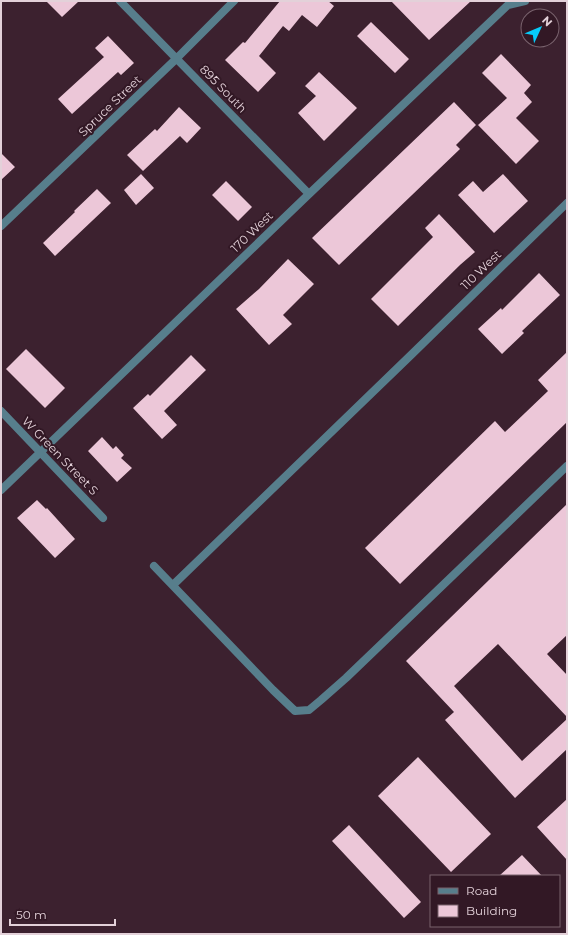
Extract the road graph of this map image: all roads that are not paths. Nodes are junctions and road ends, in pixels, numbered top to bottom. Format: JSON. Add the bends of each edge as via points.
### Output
{"nodes":[{"id":1,"x":120,"y":1,"type":"edge"},
{"id":2,"x":234,"y":1,"type":"edge"},
{"id":3,"x":525,"y":1,"type":"edge"},
{"id":4,"x":176,"y":59,"type":"junction"},
{"id":5,"x":309,"y":194,"type":"junction"},
{"id":6,"x":567,"y":203,"type":"edge"},
{"id":7,"x":1,"y":226,"type":"edge"},
{"id":8,"x":1,"y":411,"type":"edge"},
{"id":9,"x":40,"y":452,"type":"junction"},
{"id":10,"x":567,"y":466,"type":"edge"},
{"id":11,"x":1,"y":490,"type":"edge"},
{"id":12,"x":103,"y":518,"type":"dead end"},
{"id":13,"x":154,"y":566,"type":"dead end"},
{"id":14,"x":173,"y":585,"type":"junction"}],
"edges":[{"from":1,"to":4,"type":"street","name":"895 South"},
{"from":2,"to":4,"type":"street","name":"Spruce Street"},
{"from":3,"to":5,"type":"street","name":"170 West","via":[[508,5]]},
{"from":4,"to":5,"type":"street","name":"895 South"},
{"from":4,"to":7,"type":"street","name":"Spruce Street"},
{"from":5,"to":9,"type":"street","name":"170 West"},
{"from":6,"to":14,"type":"street","name":"110 West"},
{"from":8,"to":9,"type":"street","name":"W Green Street S"},
{"from":9,"to":11,"type":"street","name":"170 West"},
{"from":9,"to":12,"type":"street","name":"W Green Street S"},
{"from":10,"to":14,"type":"street","via":[[346,678],[309,710],[295,711]]},
{"from":13,"to":14,"type":"street"}]}
